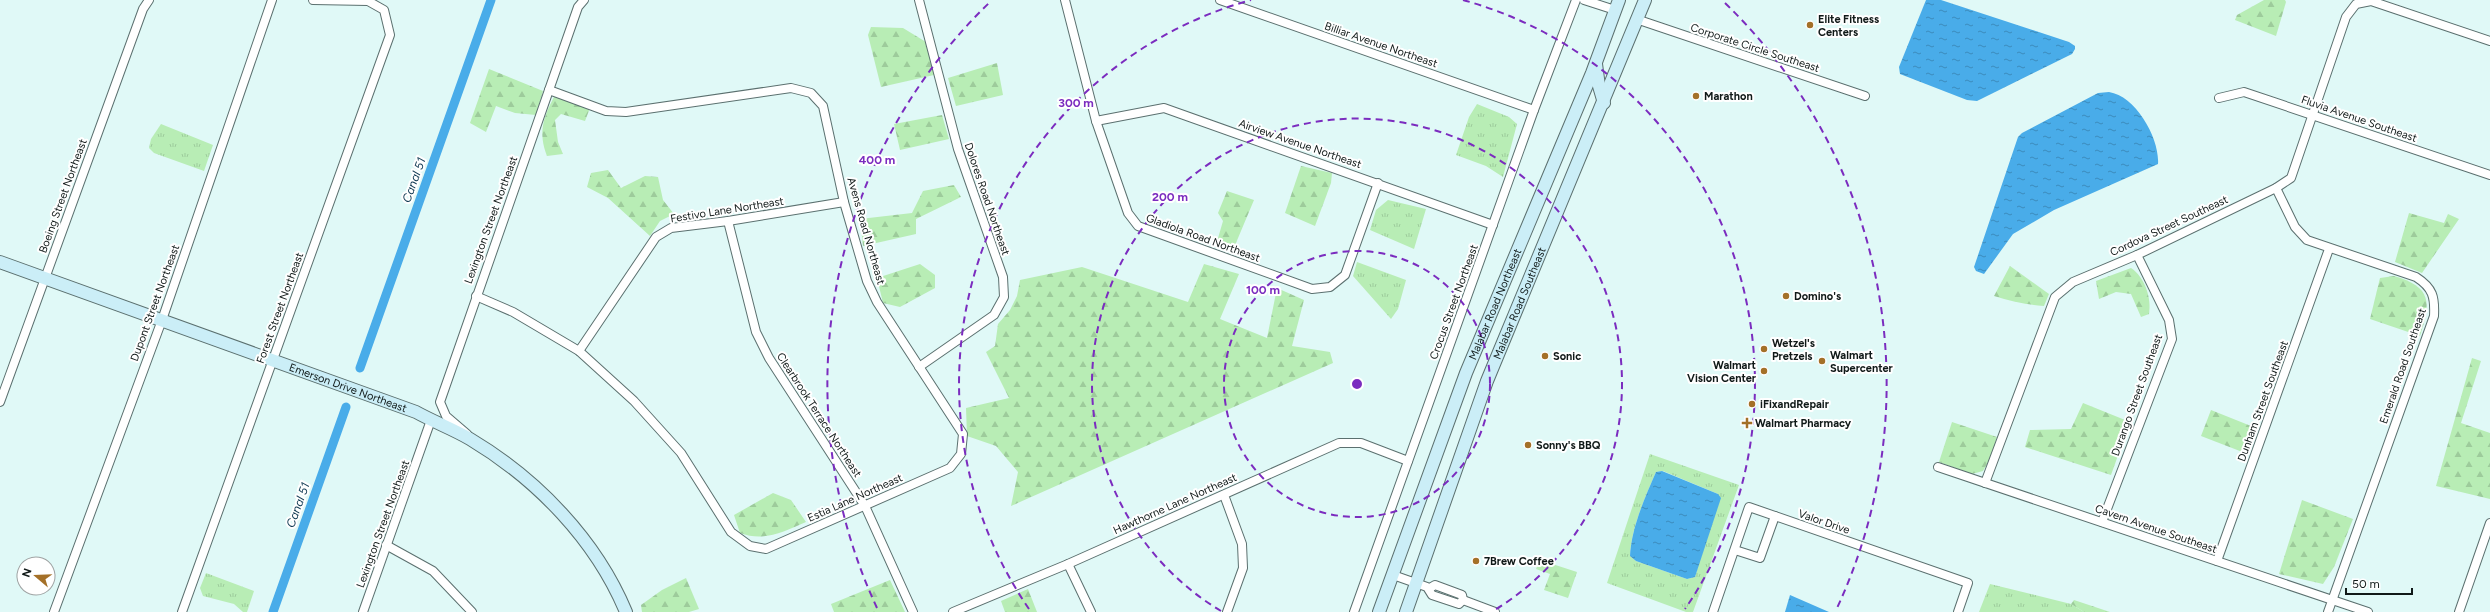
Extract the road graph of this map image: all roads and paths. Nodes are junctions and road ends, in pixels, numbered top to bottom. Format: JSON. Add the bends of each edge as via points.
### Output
{"nodes":[{"id":1,"x":149,"y":0,"type":"edge"},
{"id":2,"x":272,"y":0,"type":"edge"},
{"id":3,"x":313,"y":0,"type":"edge"},
{"id":4,"x":584,"y":0,"type":"edge"},
{"id":5,"x":919,"y":0,"type":"edge"},
{"id":6,"x":1065,"y":0,"type":"edge"},
{"id":7,"x":1220,"y":0,"type":"edge"},
{"id":8,"x":1576,"y":0,"type":"edge"},
{"id":9,"x":1584,"y":0,"type":"edge"},
{"id":10,"x":1645,"y":0,"type":"edge"},
{"id":11,"x":1617,"y":5,"type":"edge"},
{"id":12,"x":1638,"y":20,"type":"junction"},
{"id":13,"x":2490,"y":41,"type":"edge"},
{"id":14,"x":1596,"y":63,"type":"junction"},
{"id":15,"x":549,"y":90,"type":"junction"},
{"id":16,"x":1865,"y":96,"type":"dead end"},
{"id":17,"x":2219,"y":98,"type":"dead end"},
{"id":18,"x":1604,"y":103,"type":"junction"},
{"id":19,"x":1534,"y":110,"type":"junction"},
{"id":20,"x":2313,"y":115,"type":"junction"},
{"id":21,"x":1096,"y":121,"type":"junction"},
{"id":22,"x":2490,"y":175,"type":"edge"},
{"id":23,"x":1378,"y":183,"type":"junction"},
{"id":24,"x":2276,"y":188,"type":"junction"},
{"id":25,"x":844,"y":202,"type":"junction"},
{"id":26,"x":728,"y":221,"type":"junction"},
{"id":27,"x":1493,"y":225,"type":"junction"},
{"id":28,"x":2329,"y":249,"type":"junction"},
{"id":29,"x":2136,"y":255,"type":"junction"},
{"id":30,"x":0,"y":262,"type":"edge"},
{"id":31,"x":44,"y":278,"type":"junction"},
{"id":32,"x":476,"y":296,"type":"junction"},
{"id":33,"x":162,"y":320,"type":"junction"},
{"id":34,"x":579,"y":351,"type":"junction"},
{"id":35,"x":273,"y":360,"type":"junction"},
{"id":36,"x":919,"y":367,"type":"junction"},
{"id":37,"x":0,"y":402,"type":"edge"},
{"id":38,"x":431,"y":420,"type":"junction"},
{"id":39,"x":472,"y":440,"type":"junction"},
{"id":40,"x":961,"y":454,"type":"joint"},
{"id":41,"x":1408,"y":461,"type":"junction"},
{"id":42,"x":1938,"y":467,"type":"dead end"},
{"id":43,"x":1985,"y":483,"type":"junction"},
{"id":44,"x":1224,"y":495,"type":"junction"},
{"id":45,"x":865,"y":506,"type":"junction"},
{"id":46,"x":1775,"y":516,"type":"junction"},
{"id":47,"x":2102,"y":522,"type":"junction"},
{"id":48,"x":2490,"y":524,"type":"edge"},
{"id":49,"x":386,"y":545,"type":"junction"},
{"id":50,"x":1735,"y":550,"type":"junction"},
{"id":51,"x":2217,"y":561,"type":"junction"},
{"id":52,"x":1068,"y":564,"type":"junction"},
{"id":53,"x":1392,"y":575,"type":"junction"},
{"id":54,"x":1416,"y":583,"type":"junction"},
{"id":55,"x":2333,"y":600,"type":"junction"},
{"id":56,"x":54,"y":612,"type":"edge"},
{"id":57,"x":182,"y":612,"type":"edge"},
{"id":58,"x":363,"y":612,"type":"edge"},
{"id":59,"x":472,"y":612,"type":"edge"},
{"id":60,"x":626,"y":612,"type":"edge"},
{"id":61,"x":913,"y":612,"type":"edge"},
{"id":62,"x":953,"y":612,"type":"edge"},
{"id":63,"x":1091,"y":612,"type":"edge"},
{"id":64,"x":1227,"y":612,"type":"edge"},
{"id":65,"x":1354,"y":612,"type":"edge"},
{"id":66,"x":1379,"y":612,"type":"edge"},
{"id":67,"x":1406,"y":612,"type":"edge"},
{"id":68,"x":1495,"y":612,"type":"edge"},
{"id":69,"x":1713,"y":612,"type":"edge"},
{"id":70,"x":1958,"y":612,"type":"edge"},
{"id":71,"x":2328,"y":612,"type":"edge"},
{"id":72,"x":2368,"y":612,"type":"edge"},
{"id":73,"x":2459,"y":612,"type":"edge"}],
"edges":[{"from":1,"to":31,"type":"street","name":"Boeing Street Northeast","via":[[143,9]]},
{"from":2,"to":33,"type":"street","name":"Dupont Street Northeast"},
{"from":3,"to":35,"type":"street","name":"Forest Street Northeast","via":[[368,1],[384,10],[390,35]]},
{"from":4,"to":15,"type":"street","name":"Lexington Street Northeast","via":[[578,7]]},
{"from":5,"to":36,"type":"street","name":"Dolores Road Northeast","via":[[958,149],[1003,277],[1004,297],[994,315]]},
{"from":6,"to":21,"type":"street","name":"Gladiola Road Northeast"},
{"from":7,"to":19,"type":"street","name":"Billiar Avenue Northeast"},
{"from":8,"to":19,"type":"street","name":"Crocus Street Northeast"},
{"from":9,"to":11,"type":"street"},
{"from":10,"to":12,"type":"main road","name":"Malabar Road Southeast"},
{"from":11,"to":14,"type":"main road","name":"Malabar Road Northeast"},
{"from":12,"to":16,"type":"street","name":"Corporate Circle Southeast"},
{"from":12,"to":18,"type":"main road","name":"Malabar Road Southeast"},
{"from":13,"to":20,"type":"street","name":"Cordova Street Southeast","via":[[2371,1],[2356,4],[2346,17]]},
{"from":14,"to":18,"type":"main road"},
{"from":14,"to":53,"type":"main road","name":"Malabar Road Northeast","via":[[1466,373]]},
{"from":15,"to":25,"type":"street","name":"Avens Road Northeast","via":[[606,111],[626,112],[791,88],[811,93],[823,106]]},
{"from":15,"to":32,"type":"street","name":"Lexington Street Northeast"},
{"from":17,"to":20,"type":"street","name":"Fluvia Avenue Southeast","via":[[2244,92]]},
{"from":18,"to":54,"type":"main road","name":"Malabar Road Southeast","via":[[1487,381]]},
{"from":19,"to":27,"type":"street","name":"Crocus Street Northeast"},
{"from":20,"to":22,"type":"street","name":"Fluvia Avenue Southeast"},
{"from":20,"to":24,"type":"street","name":"Cordova Street Southeast","via":[[2291,178]]},
{"from":21,"to":23,"type":"street","name":"Airview Avenue Northeast","via":[[1164,108]]},
{"from":21,"to":23,"type":"street","name":"Gladiola Road Northeast","via":[[1128,214],[1138,226],[1312,289],[1330,287],[1345,275]]},
{"from":23,"to":27,"type":"street","name":"Airview Avenue Northeast"},
{"from":24,"to":28,"type":"street","name":"Emerald Road Southeast","via":[[2294,227],[2307,240]]},
{"from":24,"to":29,"type":"street","name":"Cordova Street Southeast"},
{"from":25,"to":26,"type":"street","name":"Festivo Lane Northeast"},
{"from":25,"to":36,"type":"street","name":"Avens Road Northeast","via":[[870,288]]},
{"from":26,"to":34,"type":"street","name":"Festivo Lane Northeast","via":[[671,228],[656,237]]},
{"from":26,"to":45,"type":"street","name":"Clearbrook Terrace Northeast","via":[[756,332],[769,358]]},
{"from":27,"to":41,"type":"street","name":"Crocus Street Northeast"},
{"from":28,"to":51,"type":"street","name":"Dunham Street Southeast"},
{"from":28,"to":55,"type":"street","name":"Emerald Road Southeast","via":[[2416,278],[2427,285],[2433,293],[2435,302],[2434,316]]},
{"from":29,"to":43,"type":"street","name":"Cordova Street Southeast","via":[[2073,282],[2055,297]]},
{"from":29,"to":47,"type":"street","name":"Durango Street Southeast","via":[[2169,320],[2172,338]]},
{"from":30,"to":31,"type":"main road","name":"Emerson Drive Northeast"},
{"from":31,"to":33,"type":"main road","name":"Emerson Drive Northeast"},
{"from":31,"to":37,"type":"street","name":"Boeing Street Northeast"},
{"from":32,"to":34,"type":"street","via":[[513,312]]},
{"from":32,"to":39,"type":"street","name":"Lexington Street Northeast","via":[[440,402],[446,416]]},
{"from":33,"to":35,"type":"main road","name":"Emerson Drive Northeast"},
{"from":33,"to":56,"type":"street","name":"Dupont Street Northeast"},
{"from":34,"to":45,"type":"street","name":"Estia Lane Northeast","via":[[634,400],[681,452],[731,532],[750,546],[766,549]]},
{"from":35,"to":38,"type":"main road","name":"Emerson Drive Northeast","via":[[416,412]]},
{"from":35,"to":57,"type":"street","name":"Forest Street Northeast"},
{"from":36,"to":40,"type":"street","name":"Avens Road Northeast","via":[[963,434]]},
{"from":38,"to":39,"type":"main road","name":"Emerson Drive Northeast"},
{"from":38,"to":49,"type":"street","name":"Lexington Street Northeast"},
{"from":39,"to":60,"type":"main road","name":"Emerson Drive Northeast","via":[[514,470],[556,506],[590,549],[617,590]]},
{"from":40,"to":45,"type":"street","name":"Estia Lane Northeast","via":[[950,468]]},
{"from":41,"to":44,"type":"street","name":"Hawthorne Lane Northeast","via":[[1360,443],[1339,443]]},
{"from":41,"to":65,"type":"street","name":"Crocus Street Northeast"},
{"from":42,"to":43,"type":"street","name":"Cavern Avenue Southeast"},
{"from":43,"to":47,"type":"street","name":"Cavern Avenue Southeast"},
{"from":44,"to":52,"type":"street","name":"Hawthorne Lane Northeast"},
{"from":44,"to":64,"type":"street","via":[[1242,544],[1243,568]]},
{"from":45,"to":61,"type":"street","name":"Clearbrook Terrace Northeast"},
{"from":46,"to":50,"type":"street","via":[[1760,558]]},
{"from":46,"to":50,"type":"street","name":"Valor Drive","via":[[1749,507]]},
{"from":46,"to":70,"type":"street","name":"Valor Drive","via":[[1968,583]]},
{"from":47,"to":51,"type":"street","name":"Cavern Avenue Southeast"},
{"from":48,"to":73,"type":"street"},
{"from":49,"to":58,"type":"street","name":"Lexington Street Northeast"},
{"from":49,"to":59,"type":"street","via":[[433,571]]},
{"from":50,"to":69,"type":"street","name":"Valor Drive"},
{"from":51,"to":55,"type":"street","name":"Cavern Avenue Southeast"},
{"from":52,"to":62,"type":"street","name":"Hawthorne Lane Northeast"},
{"from":52,"to":63,"type":"street"},
{"from":53,"to":54,"type":"street"},
{"from":53,"to":66,"type":"main road","name":"Malabar Road Northeast"},
{"from":54,"to":67,"type":"main road","name":"Malabar Road Southeast"},
{"from":54,"to":68,"type":"street","via":[[1430,588],[1435,585],[1462,595],[1463,600]]},
{"from":55,"to":71,"type":"street","name":"Emerald Road Southeast"},
{"from":55,"to":72,"type":"street","name":"Cavern Avenue Southeast"}]}
